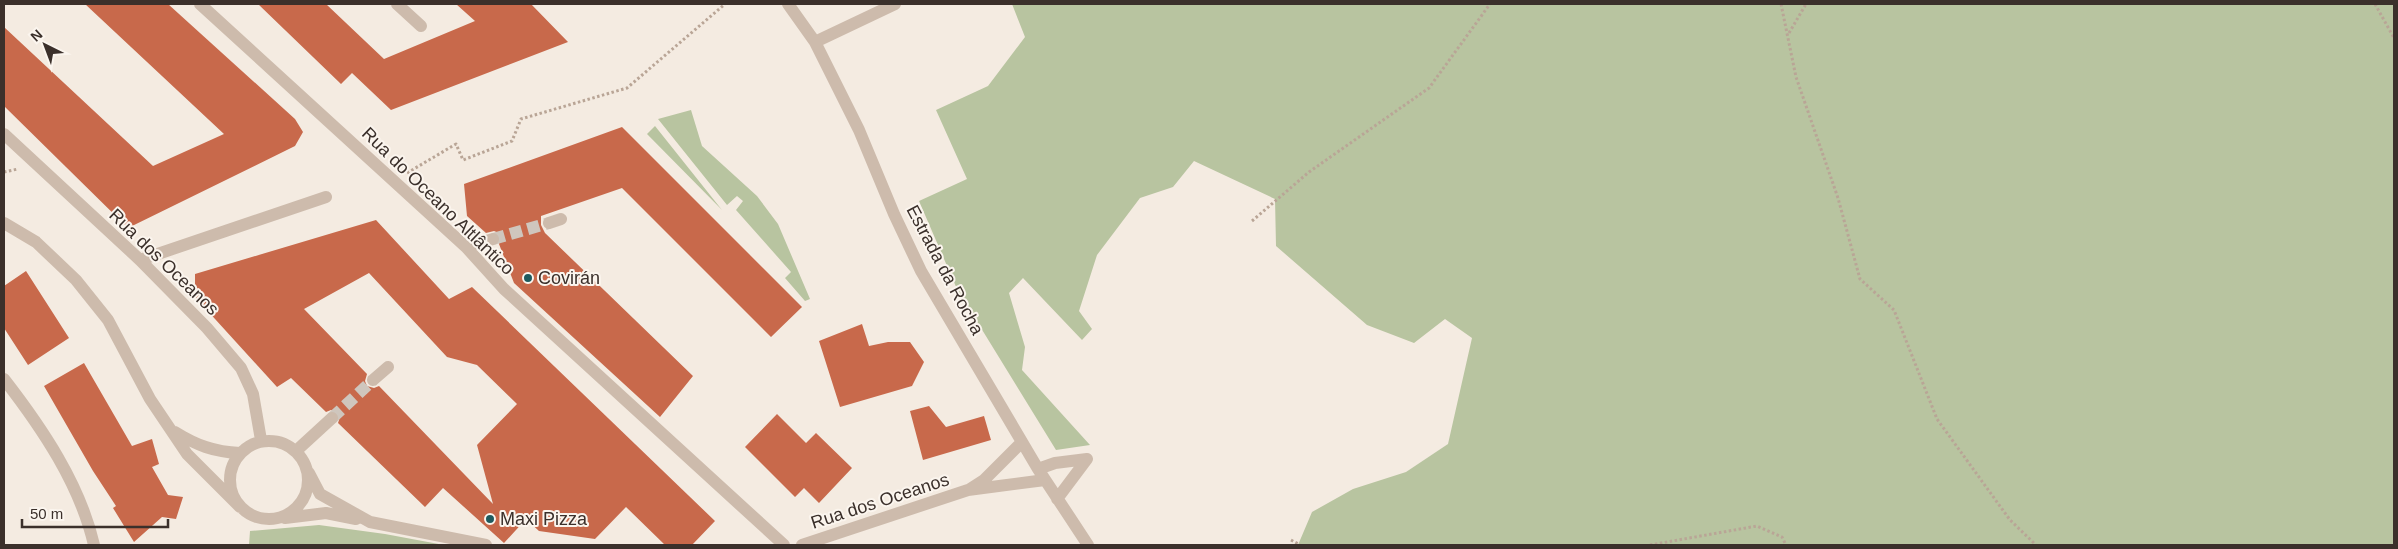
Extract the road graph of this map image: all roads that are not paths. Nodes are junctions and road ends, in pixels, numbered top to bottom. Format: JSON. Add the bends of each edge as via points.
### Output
{"nodes":[{"id":1,"x":200,"y":4,"type":"edge"},
{"id":2,"x":397,"y":4,"type":"edge"},
{"id":3,"x":788,"y":4,"type":"edge"},
{"id":4,"x":895,"y":4,"type":"edge"},
{"id":5,"x":421,"y":26,"type":"dead end"},
{"id":6,"x":815,"y":42,"type":"junction"},
{"id":7,"x":4,"y":134,"type":"edge"},
{"id":8,"x":326,"y":197,"type":"dead end"},
{"id":9,"x":4,"y":223,"type":"edge"},
{"id":10,"x":493,"y":239,"type":"tunnel mouth"},
{"id":11,"x":466,"y":247,"type":"junction"},
{"id":12,"x":140,"y":260,"type":"junction"},
{"id":13,"x":388,"y":367,"type":"dead end"},
{"id":14,"x":4,"y":379,"type":"edge"},
{"id":15,"x":373,"y":380,"type":"tunnel mouth"},
{"id":16,"x":332,"y":418,"type":"tunnel mouth"},
{"id":17,"x":172,"y":431,"type":"junction"},
{"id":18,"x":261,"y":440,"type":"junction"},
{"id":19,"x":1022,"y":442,"type":"junction"},
{"id":20,"x":296,"y":451,"type":"junction"},
{"id":21,"x":240,"y":453,"type":"junction"},
{"id":22,"x":308,"y":471,"type":"junction"},
{"id":23,"x":1042,"y":474,"type":"junction"},
{"id":24,"x":968,"y":490,"type":"junction"},
{"id":25,"x":1057,"y":499,"type":"junction"},
{"id":26,"x":240,"y":507,"type":"junction"},
{"id":27,"x":277,"y":519,"type":"junction"},
{"id":28,"x":370,"y":522,"type":"junction"},
{"id":29,"x":94,"y":545,"type":"edge"},
{"id":30,"x":486,"y":545,"type":"edge"},
{"id":31,"x":784,"y":545,"type":"edge"},
{"id":32,"x":805,"y":545,"type":"edge"},
{"id":33,"x":1088,"y":545,"type":"edge"}],
"edges":[{"from":1,"to":11,"type":"street","name":"Rua do Oceano Altlântico"},
{"from":2,"to":5,"type":"street"},
{"from":3,"to":6,"type":"street","name":"Estrada da Rocha"},
{"from":4,"to":6,"type":"street"},
{"from":6,"to":19,"type":"street","name":"Estrada da Rocha","via":[[859,130],[921,271]]},
{"from":7,"to":12,"type":"street","name":"Rua dos Oceanos"},
{"from":8,"to":12,"type":"street"},
{"from":9,"to":17,"type":"street","via":[[36,242],[76,280],[108,320],[150,400]]},
{"from":10,"to":11,"type":"street"},
{"from":11,"to":31,"type":"street","name":"Rua do Oceano Altlântico","via":[[504,289]]},
{"from":12,"to":18,"type":"street","name":"Rua dos Oceanos","via":[[207,328],[240,368],[253,394]]},
{"from":13,"to":15,"type":"street"},
{"from":14,"to":29,"type":"street","via":[[31,414],[66,472]]},
{"from":16,"to":20,"type":"street"},
{"from":17,"to":21,"type":"street","via":[[197,446]]},
{"from":17,"to":26,"type":"street","via":[[187,454]]},
{"from":18,"to":20,"type":"street","via":[[281,442]]},
{"from":18,"to":21,"type":"street"},
{"from":19,"to":23,"type":"street","name":"Estrada da Rocha"},
{"from":19,"to":24,"type":"street","via":[[984,480]]},
{"from":20,"to":22,"type":"street"},
{"from":21,"to":26,"type":"street","via":[[231,468],[230,486]]},
{"from":22,"to":27,"type":"street","via":[[308,487],[298,508]]},
{"from":22,"to":28,"type":"street","via":[[320,494]]},
{"from":23,"to":24,"type":"street"},
{"from":23,"to":25,"type":"street","name":"Estrada da Rocha"},
{"from":23,"to":25,"type":"street","via":[[1055,463],[1088,459]]},
{"from":24,"to":32,"type":"street","name":"Rua dos Oceanos"},
{"from":25,"to":33,"type":"street","name":"Estrada da Rocha"},
{"from":26,"to":27,"type":"street","via":[[254,517]]},
{"from":27,"to":28,"type":"street","via":[[326,513]]},
{"from":28,"to":30,"type":"street"}]}
